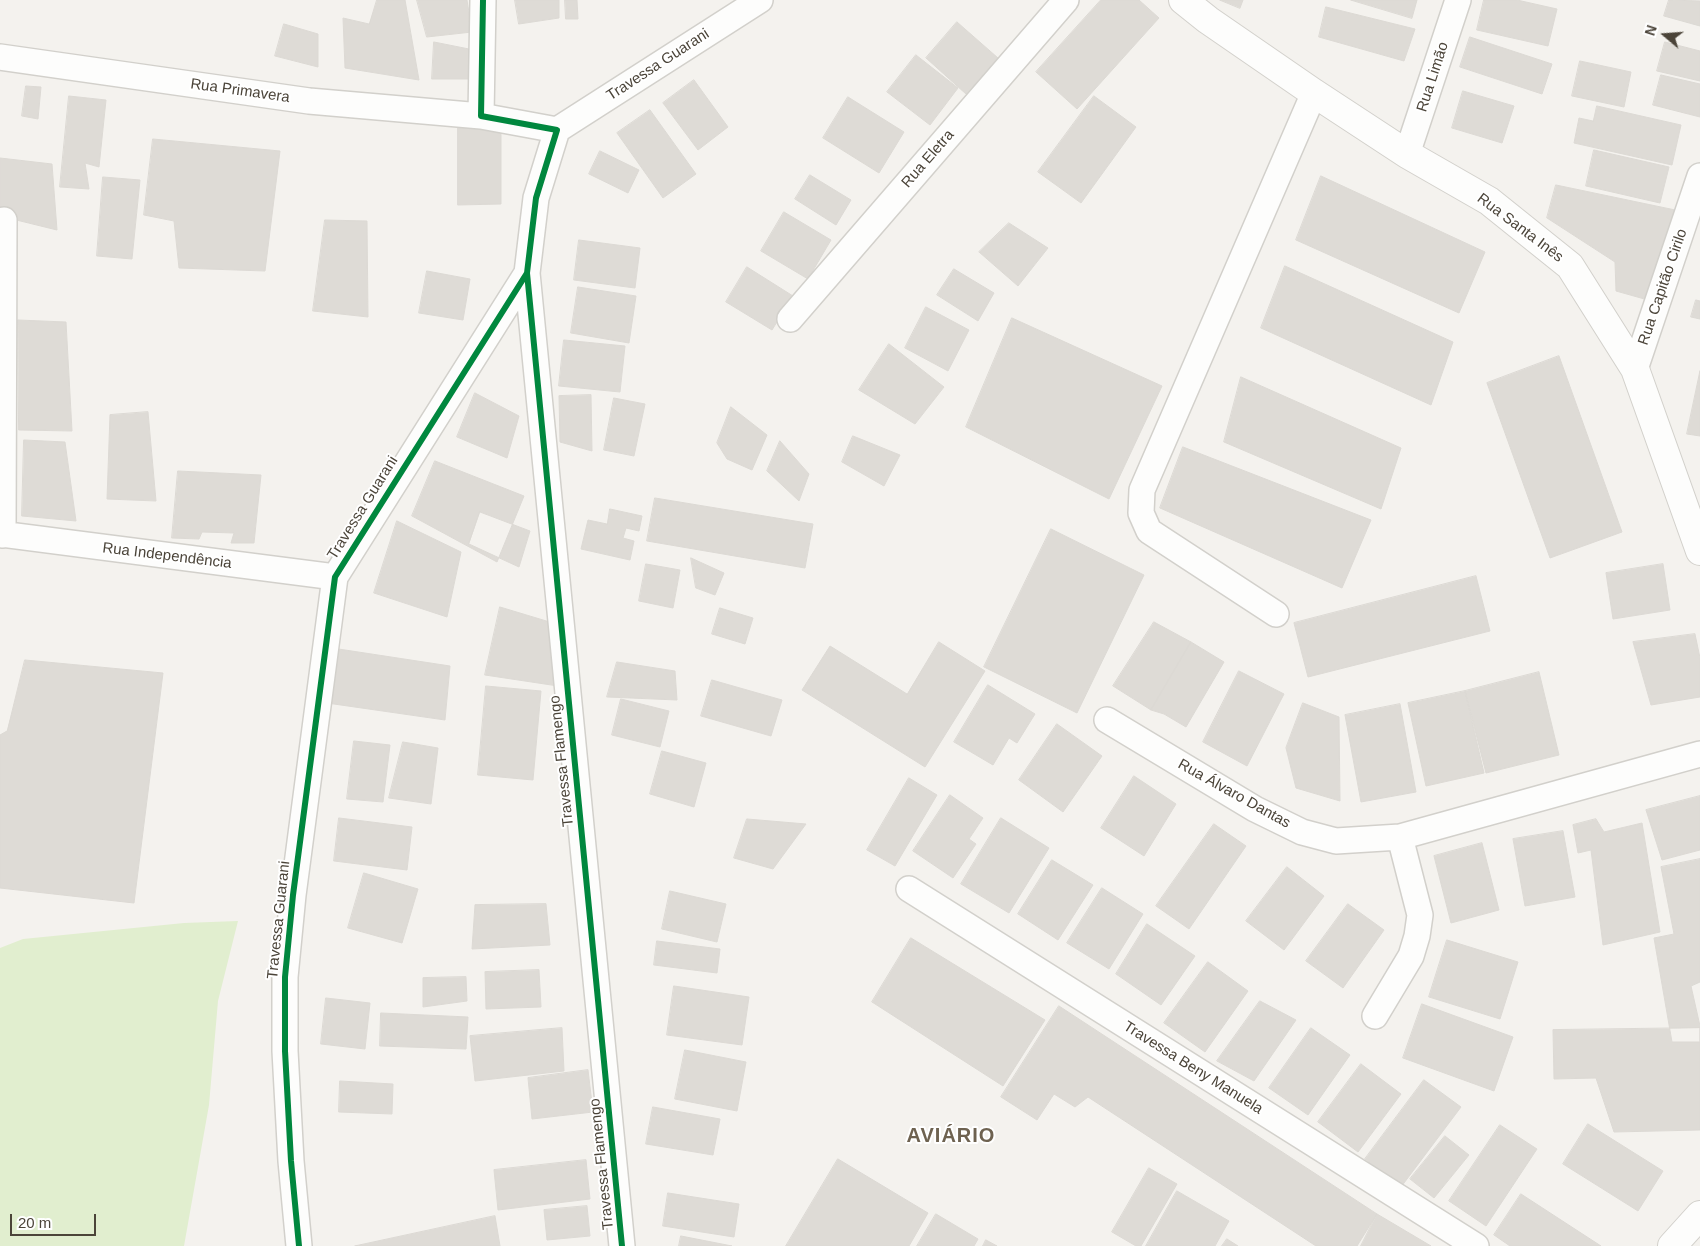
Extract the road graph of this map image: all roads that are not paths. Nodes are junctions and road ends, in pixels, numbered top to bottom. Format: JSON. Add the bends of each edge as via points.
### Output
{"nodes":[{"id":1,"x":483,"y":0,"type":"edge"},
{"id":2,"x":760,"y":0,"type":"edge"},
{"id":3,"x":1066,"y":0,"type":"edge"},
{"id":4,"x":1183,"y":0,"type":"edge"},
{"id":5,"x":1458,"y":0,"type":"edge"},
{"id":6,"x":0,"y":57,"type":"edge"},
{"id":7,"x":1314,"y":93,"type":"junction"},
{"id":8,"x":481,"y":116,"type":"junction"},
{"id":9,"x":557,"y":130,"type":"junction"},
{"id":10,"x":1407,"y":154,"type":"junction"},
{"id":11,"x":1700,"y":176,"type":"edge"},
{"id":12,"x":4,"y":220,"type":"dead end"},
{"id":13,"x":527,"y":273,"type":"junction"},
{"id":14,"x":790,"y":319,"type":"dead end"},
{"id":15,"x":1635,"y":369,"type":"junction"},
{"id":16,"x":2,"y":534,"type":"edge"},
{"id":17,"x":1700,"y":551,"type":"edge"},
{"id":18,"x":335,"y":577,"type":"junction"},
{"id":19,"x":1276,"y":614,"type":"dead end"},
{"id":20,"x":1107,"y":720,"type":"dead end"},
{"id":21,"x":1700,"y":754,"type":"edge"},
{"id":22,"x":1400,"y":837,"type":"junction"},
{"id":23,"x":909,"y":889,"type":"dead end"},
{"id":24,"x":1375,"y":1016,"type":"dead end"},
{"id":25,"x":1700,"y":1215,"type":"edge"},
{"id":26,"x":299,"y":1246,"type":"edge"},
{"id":27,"x":622,"y":1246,"type":"edge"},
{"id":28,"x":1476,"y":1246,"type":"edge"},
{"id":29,"x":1672,"y":1246,"type":"edge"}],
"edges":[{"from":1,"to":8,"type":"street"},
{"from":2,"to":9,"type":"street","name":"Travessa Guarani"},
{"from":3,"to":14,"type":"street","name":"Rua Eletra"},
{"from":4,"to":7,"type":"street","name":"Rua Santa Inês"},
{"from":5,"to":10,"type":"street","name":"Rua Limão"},
{"from":6,"to":8,"type":"street","name":"Rua Primavera","via":[[308,100]]},
{"from":7,"to":10,"type":"street","name":"Rua Santa Inês"},
{"from":7,"to":19,"type":"street","via":[[1142,490],[1141,514],[1149,531]]},
{"from":8,"to":9,"type":"street"},
{"from":9,"to":13,"type":"street","name":"Travessa Guarani","via":[[536,198]]},
{"from":10,"to":15,"type":"street","name":"Rua Santa Inês","via":[[1489,201],[1570,266]]},
{"from":11,"to":15,"type":"street","name":"Rua Capitão Cirilo"},
{"from":12,"to":16,"type":"street"},
{"from":13,"to":18,"type":"street","name":"Travessa Guarani"},
{"from":13,"to":27,"type":"street","name":"Travessa Flamengo"},
{"from":15,"to":17,"type":"street","name":"Rua Santa Inês"},
{"from":16,"to":18,"type":"street","name":"Rua Independência"},
{"from":18,"to":26,"type":"street","name":"Travessa Guarani","via":[[285,977],[285,1051]]},
{"from":20,"to":22,"type":"street","name":"Rua Álvaro Dantas","via":[[1255,809],[1302,832],[1336,841]]},
{"from":21,"to":22,"type":"street","name":"Rua Álvaro Dantas"},
{"from":22,"to":24,"type":"street","via":[[1420,915],[1411,956]]},
{"from":23,"to":28,"type":"street","name":"Travessa Beny Manuela"},
{"from":25,"to":29,"type":"street"}]}
